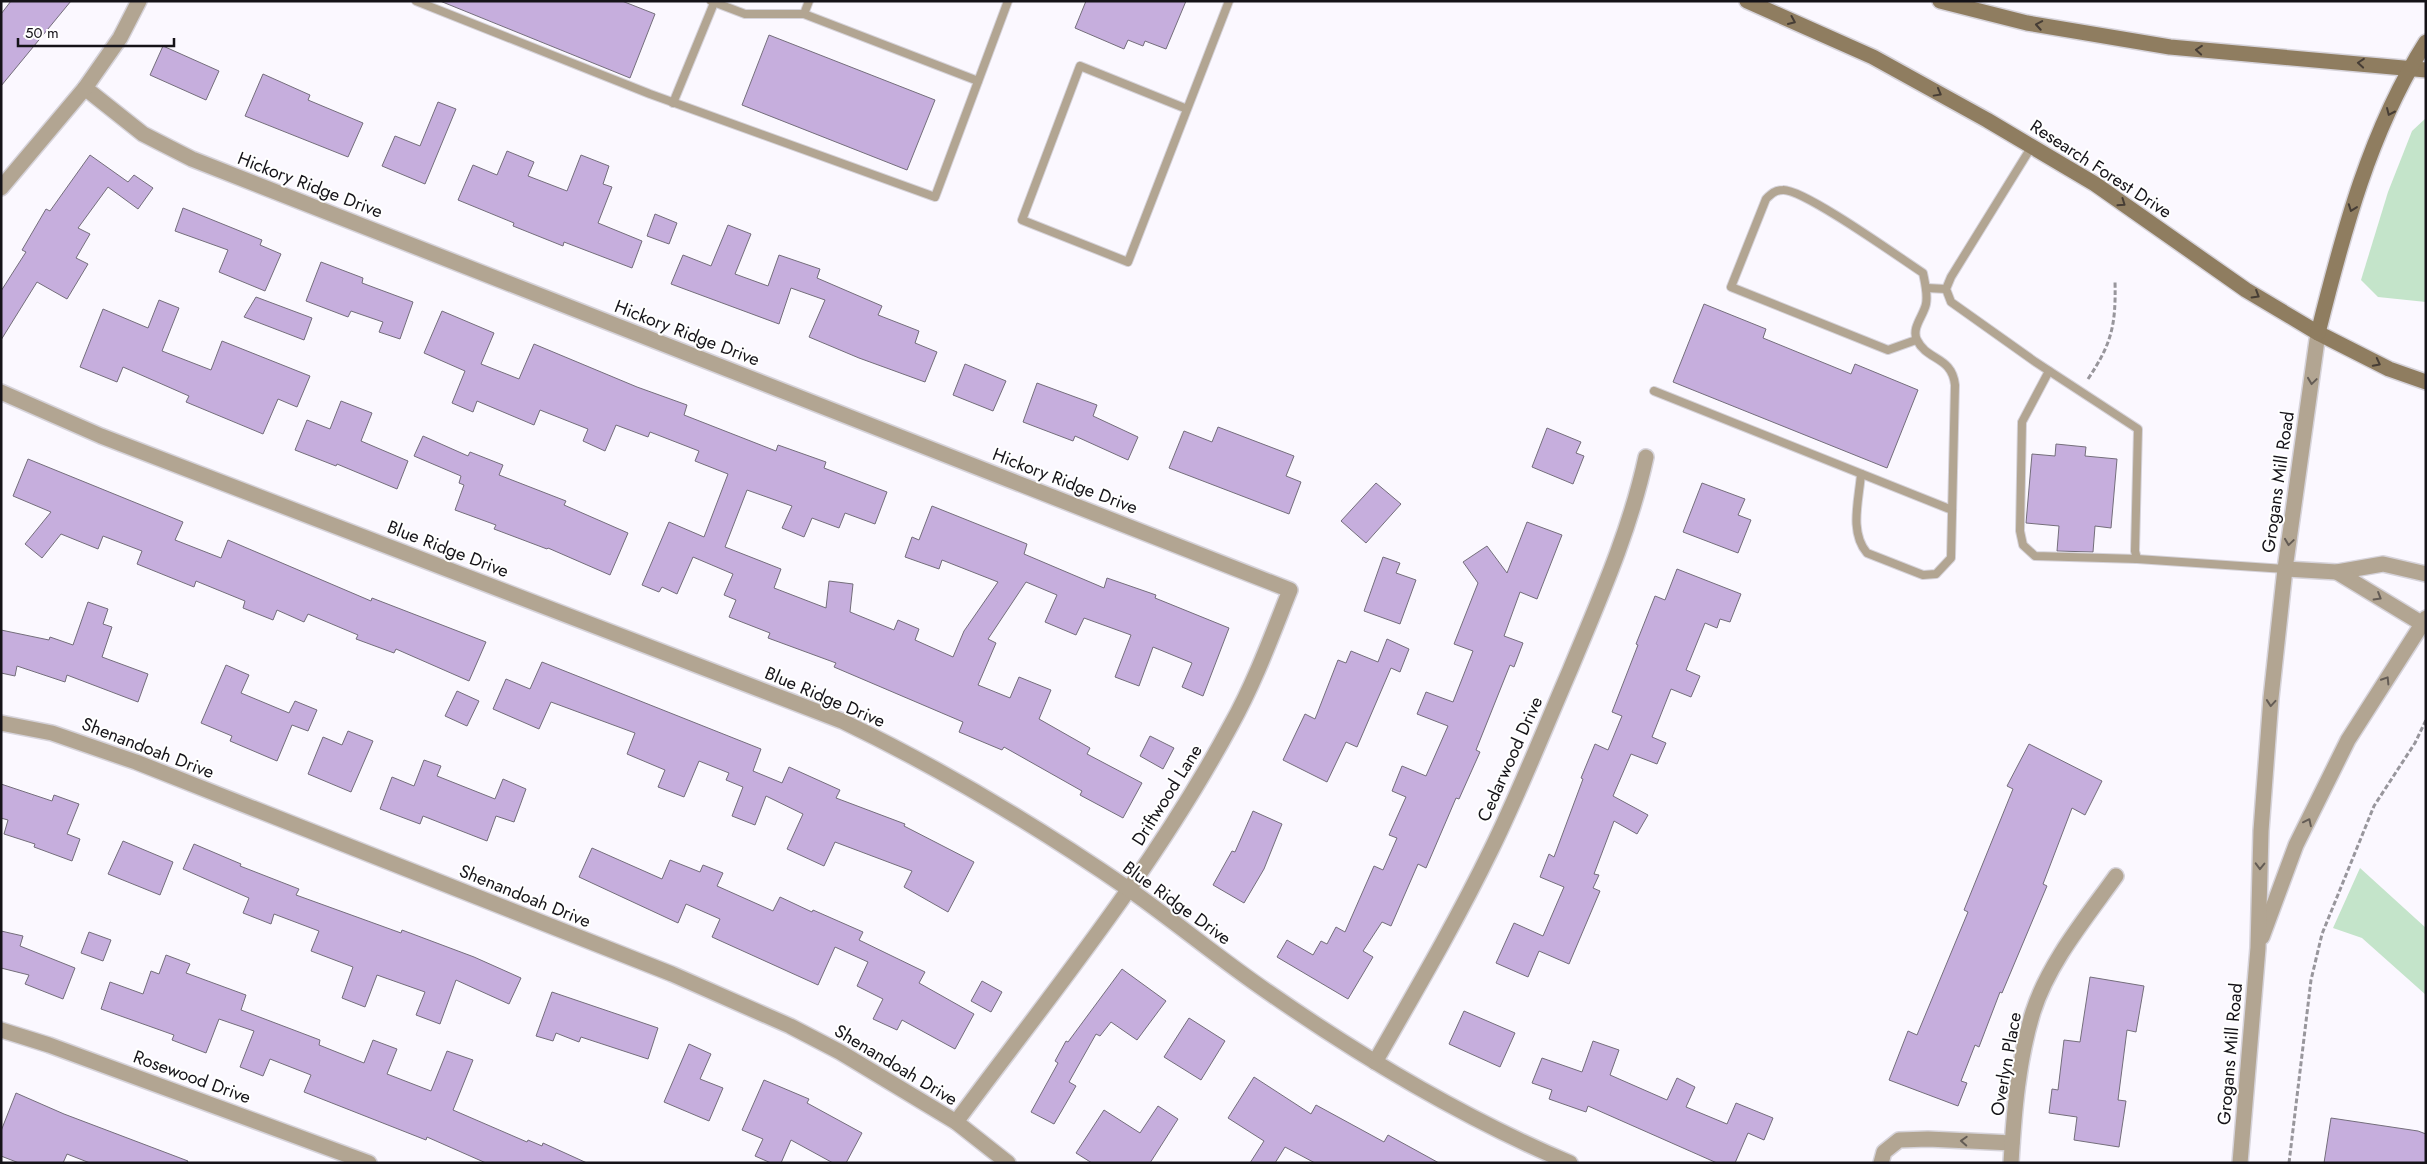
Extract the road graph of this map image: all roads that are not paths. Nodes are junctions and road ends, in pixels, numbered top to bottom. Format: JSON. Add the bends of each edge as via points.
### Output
{"nodes":[{"id":1,"x":139,"y":1,"type":"edge"},
{"id":2,"x":416,"y":1,"type":"edge"},
{"id":3,"x":809,"y":1,"type":"edge"},
{"id":4,"x":1008,"y":1,"type":"edge"},
{"id":5,"x":1747,"y":1,"type":"edge"},
{"id":6,"x":1940,"y":1,"type":"edge"},
{"id":7,"x":712,"y":2,"type":"edge"},
{"id":8,"x":1227,"y":3,"type":"edge"},
{"id":9,"x":804,"y":14,"type":"junction"},
{"id":10,"x":2426,"y":42,"type":"edge"},
{"id":11,"x":2410,"y":68,"type":"junction"},
{"id":12,"x":2426,"y":70,"type":"edge"},
{"id":13,"x":978,"y":81,"type":"junction"},
{"id":14,"x":85,"y":88,"type":"junction"},
{"id":15,"x":673,"y":103,"type":"junction"},
{"id":16,"x":1187,"y":109,"type":"junction"},
{"id":17,"x":2032,"y":146,"type":"junction"},
{"id":18,"x":1,"y":188,"type":"edge"},
{"id":19,"x":1927,"y":288,"type":"junction"},
{"id":20,"x":1946,"y":289,"type":"junction"},
{"id":21,"x":2318,"y":333,"type":"junction"},
{"id":22,"x":1916,"y":340,"type":"junction"},
{"id":23,"x":2049,"y":371,"type":"junction"},
{"id":24,"x":2426,"y":382,"type":"edge"},
{"id":25,"x":1654,"y":391,"type":"dead end"},
{"id":26,"x":1,"y":392,"type":"edge"},
{"id":27,"x":1646,"y":457,"type":"dead end"},
{"id":28,"x":1861,"y":474,"type":"junction"},
{"id":29,"x":1952,"y":510,"type":"junction"},
{"id":30,"x":2137,"y":559,"type":"junction"},
{"id":31,"x":2285,"y":569,"type":"junction"},
{"id":32,"x":2336,"y":572,"type":"junction"},
{"id":33,"x":2426,"y":574,"type":"edge"},
{"id":34,"x":1290,"y":590,"type":"joint"},
{"id":35,"x":2424,"y":623,"type":"edge"},
{"id":36,"x":1,"y":723,"type":"edge"},
{"id":37,"x":2116,"y":876,"type":"dead end"},
{"id":38,"x":1130,"y":890,"type":"junction"},
{"id":39,"x":2258,"y":948,"type":"junction"},
{"id":40,"x":1,"y":1030,"type":"edge"},
{"id":41,"x":1375,"y":1062,"type":"junction"},
{"id":42,"x":956,"y":1122,"type":"junction"},
{"id":43,"x":2012,"y":1144,"type":"junction"},
{"id":44,"x":369,"y":1163,"type":"edge"},
{"id":45,"x":1008,"y":1163,"type":"edge"},
{"id":46,"x":1570,"y":1163,"type":"edge"},
{"id":47,"x":1881,"y":1163,"type":"edge"},
{"id":48,"x":2011,"y":1163,"type":"edge"},
{"id":49,"x":2240,"y":1163,"type":"edge"}],
"edges":[{"from":1,"to":14,"type":"street","via":[[120,38]]},
{"from":2,"to":15,"type":"lane"},
{"from":3,"to":9,"type":"lane"},
{"from":4,"to":13,"type":"lane"},
{"from":5,"to":17,"type":"main road","name":"Research Forest Drive","one_way":true,"via":[[1872,57]]},
{"from":11,"to":6,"type":"main road","one_way":true,"via":[[2170,47],[2027,23]]},
{"from":7,"to":9,"type":"lane","via":[[745,14]]},
{"from":7,"to":15,"type":"lane"},
{"from":8,"to":16,"type":"lane"},
{"from":9,"to":13,"type":"lane"},
{"from":10,"to":11,"type":"main road","name":"Grogans Mill Road"},
{"from":11,"to":12,"type":"main road"},
{"from":11,"to":21,"type":"main road","name":"Grogans Mill Road","one_way":true,"via":[[2378,138],[2343,234]]},
{"from":13,"to":15,"type":"lane","via":[[935,196]]},
{"from":14,"to":18,"type":"street"},
{"from":14,"to":34,"type":"street","name":"Hickory Ridge Drive","via":[[144,134],[192,159]]},
{"from":16,"to":16,"type":"lane","via":[[1128,262],[1022,220],[1080,66]]},
{"from":17,"to":20,"type":"lane","via":[[1950,277]]},
{"from":17,"to":21,"type":"main road","name":"Research Forest Drive","one_way":true,"via":[[2095,184],[2246,290]]},
{"from":19,"to":20,"type":"lane"},
{"from":19,"to":22,"type":"lane"},
{"from":19,"to":22,"type":"lane","via":[[1923,274],[1817,203],[1784,190],[1774,192],[1766,199],[1732,287],[1888,350]]},
{"from":20,"to":23,"type":"lane","via":[[1951,302]]},
{"from":21,"to":24,"type":"main road","name":"Research Forest Drive","one_way":true,"via":[[2389,369]]},
{"from":21,"to":31,"type":"street","name":"Grogans Mill Road","one_way":true},
{"from":22,"to":29,"type":"lane","via":[[1954,374]]},
{"from":23,"to":30,"type":"lane","via":[[2138,429]]},
{"from":23,"to":30,"type":"lane","via":[[2022,422],[2020,531],[2023,545],[2035,556]]},
{"from":25,"to":28,"type":"lane"},
{"from":26,"to":38,"type":"street","name":"Blue Ridge Drive","via":[[101,436],[842,721],[917,757],[1007,809]]},
{"from":27,"to":41,"type":"street","name":"Cedarwood Drive","via":[[1637,498],[1611,573],[1492,849]]},
{"from":28,"to":29,"type":"lane"},
{"from":28,"to":29,"type":"lane","via":[[1856,528],[1861,546],[1868,553],[1923,576],[1936,574],[1951,558]]},
{"from":30,"to":31,"type":"lane"},
{"from":31,"to":32,"type":"street"},
{"from":31,"to":39,"type":"street","name":"Grogans Mill Road","one_way":true,"via":[[2261,831]]},
{"from":32,"to":33,"type":"street","via":[[2383,564]]},
{"from":32,"to":35,"type":"street","one_way":true},
{"from":34,"to":38,"type":"street","name":"Driftwood Lane","via":[[1262,661],[1232,723],[1210,764]]},
{"from":39,"to":35,"type":"street","name":"Grogans Mill Road","one_way":true,"via":[[2296,845],[2348,740]]},
{"from":36,"to":42,"type":"street","name":"Shenandoah Drive","via":[[52,733],[136,762],[672,974],[840,1052]]},
{"from":37,"to":43,"type":"street","name":"Overlyn Place","via":[[2068,944],[2034,1011],[2015,1100]]},
{"from":38,"to":41,"type":"street","name":"Blue Ridge Drive","via":[[1268,993]]},
{"from":38,"to":42,"type":"street","name":"Driftwood Lane"},
{"from":39,"to":49,"type":"street","name":"Grogans Mill Road"},
{"from":40,"to":44,"type":"street","name":"Rosewood Drive"},
{"from":41,"to":46,"type":"street","name":"Blue Ridge Drive","via":[[1498,1131]]},
{"from":42,"to":45,"type":"street","name":"Shenandoah Drive"},
{"from":43,"to":47,"type":"street","one_way":true,"via":[[1899,1140],[1884,1152]]},
{"from":43,"to":48,"type":"street","name":"Overlyn Place"}]}
